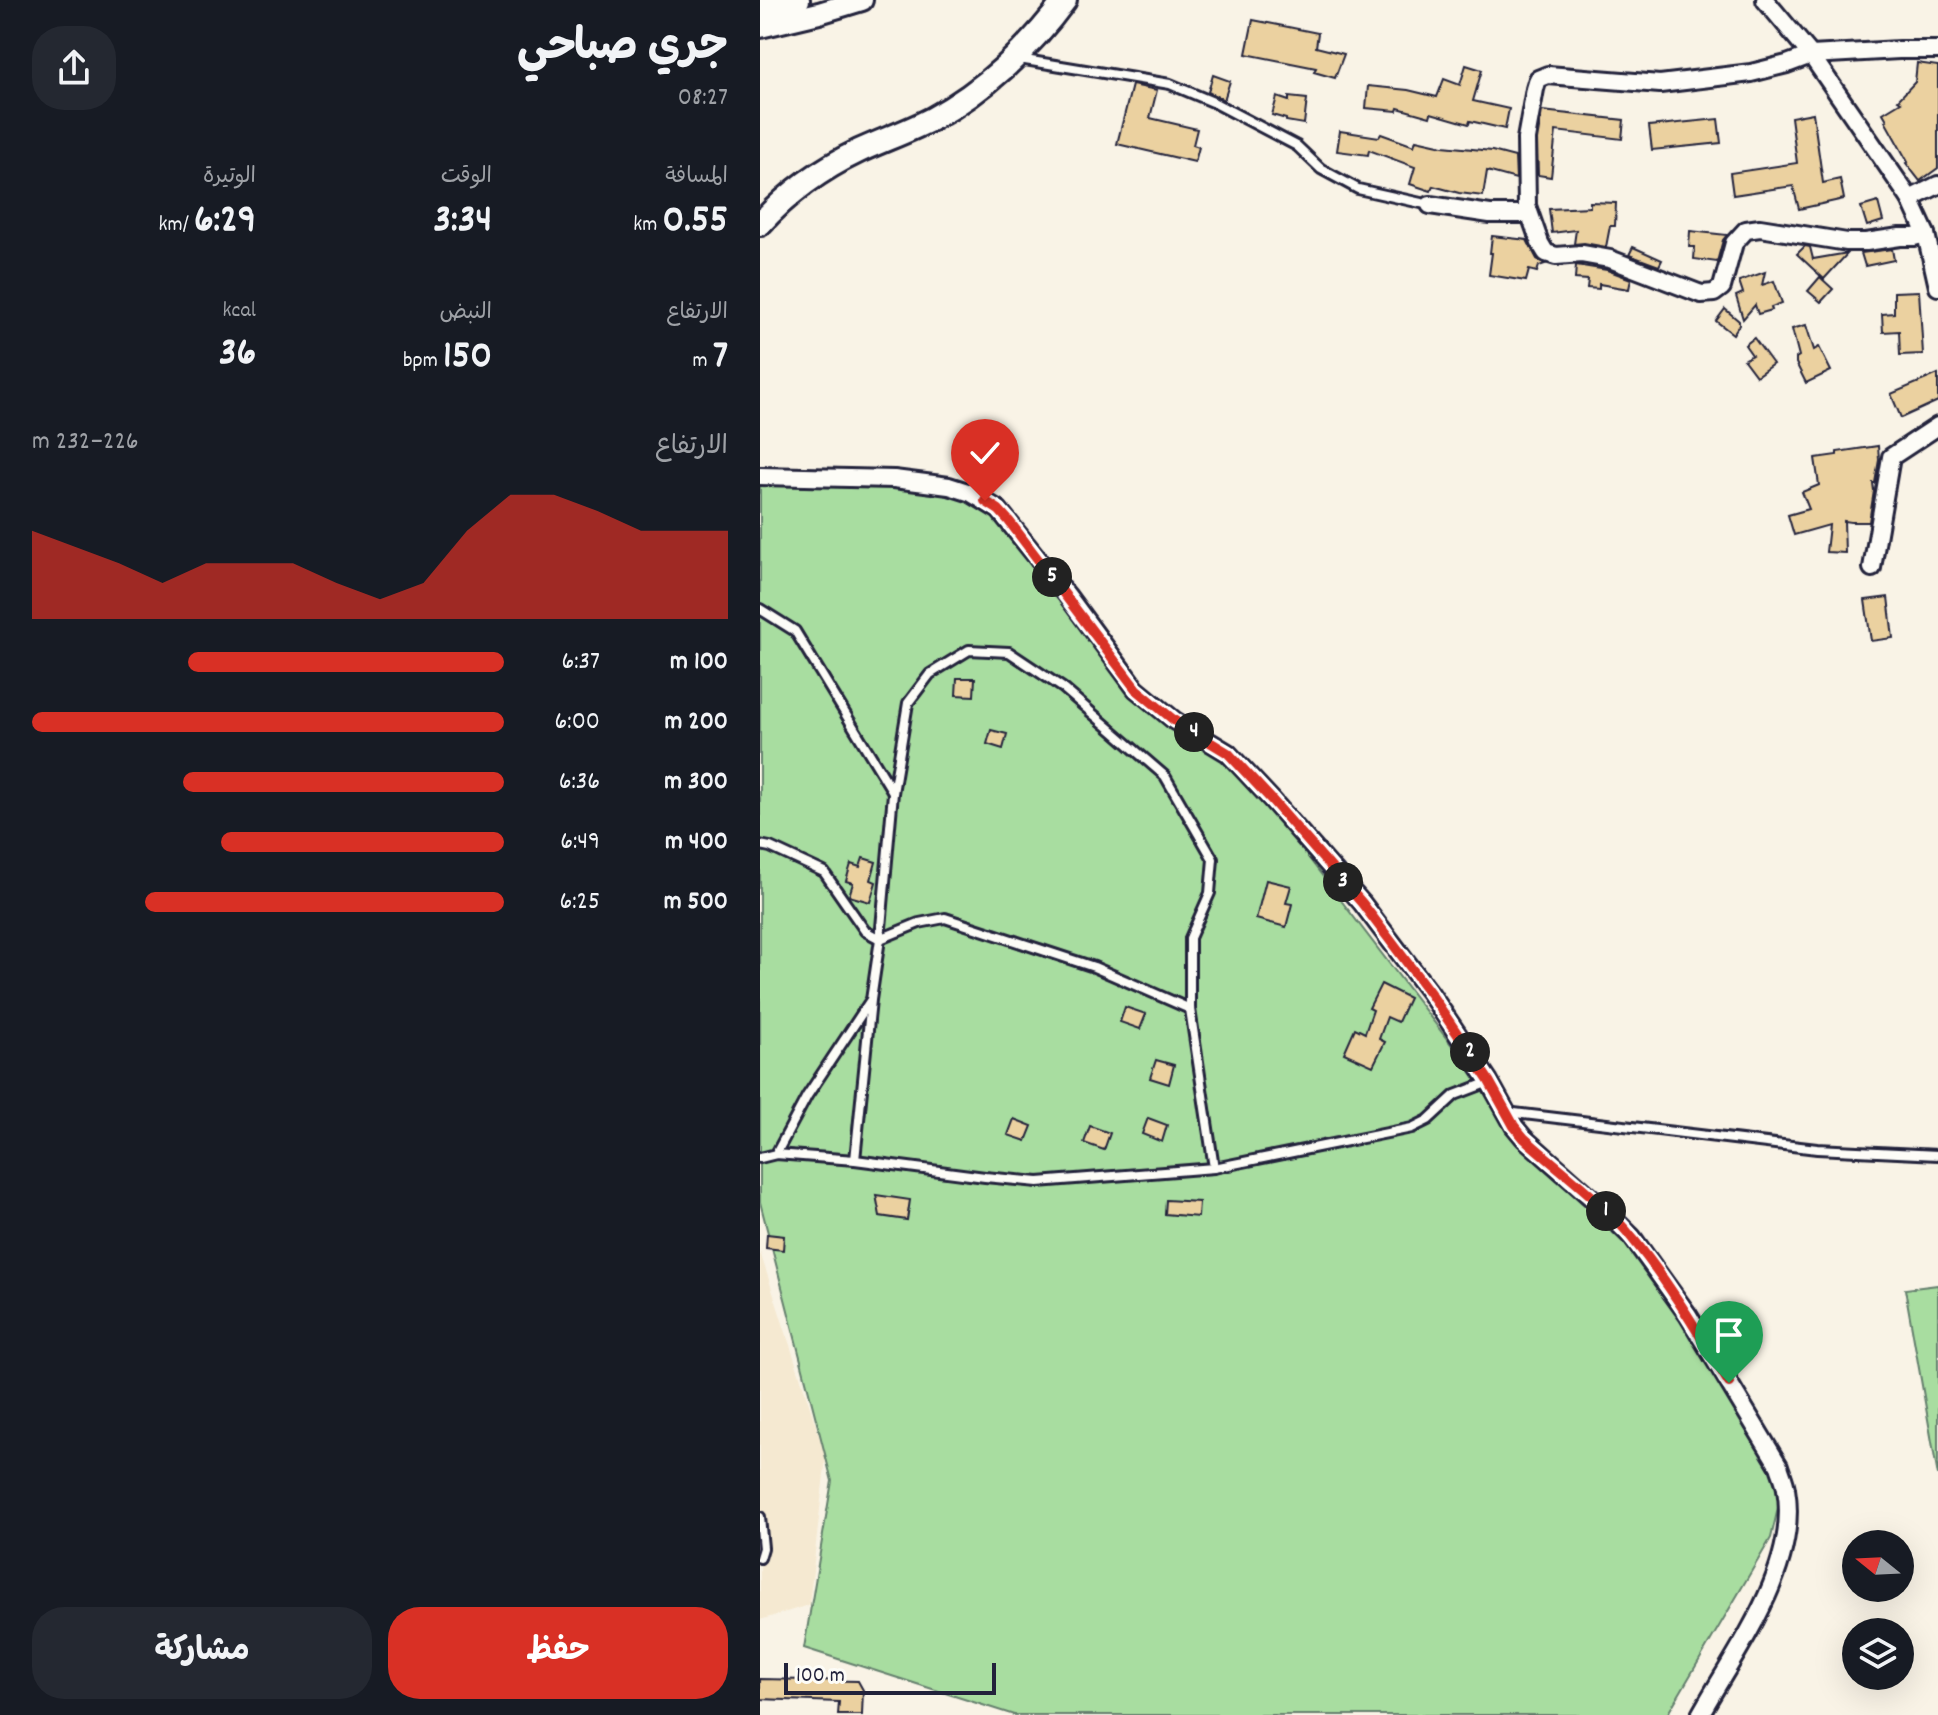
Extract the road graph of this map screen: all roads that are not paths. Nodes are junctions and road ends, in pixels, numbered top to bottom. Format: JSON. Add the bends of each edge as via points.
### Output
{"nodes":[{"id":1,"x":799,"y":0,"type":"edge"},
{"id":2,"x":862,"y":0,"type":"edge"},
{"id":3,"x":1065,"y":0,"type":"edge"},
{"id":4,"x":1772,"y":6,"type":"edge"},
{"id":5,"x":760,"y":9,"type":"edge"},
{"id":6,"x":760,"y":27,"type":"edge"},
{"id":7,"x":1938,"y":50,"type":"edge"},
{"id":8,"x":1811,"y":55,"type":"junction"},
{"id":9,"x":1014,"y":58,"type":"junction"},
{"id":10,"x":1938,"y":185,"type":"edge"},
{"id":11,"x":1910,"y":199,"type":"junction"},
{"id":12,"x":1430,"y":205,"type":"joint"},
{"id":13,"x":1529,"y":214,"type":"junction"},
{"id":14,"x":760,"y":224,"type":"edge"},
{"id":15,"x":1931,"y":246,"type":"edge"},
{"id":16,"x":1938,"y":287,"type":"edge"},
{"id":17,"x":1938,"y":426,"type":"edge"},
{"id":18,"x":760,"y":476,"type":"edge"},
{"id":19,"x":1872,"y":568,"type":"dead end"},
{"id":20,"x":760,"y":609,"type":"edge"},
{"id":21,"x":893,"y":793,"type":"junction"},
{"id":22,"x":760,"y":845,"type":"edge"},
{"id":23,"x":880,"y":939,"type":"junction"},
{"id":24,"x":871,"y":1000,"type":"junction"},
{"id":25,"x":1190,"y":1009,"type":"junction"},
{"id":26,"x":1489,"y":1081,"type":"junction"},
{"id":27,"x":1506,"y":1112,"type":"junction"},
{"id":28,"x":776,"y":1154,"type":"junction"},
{"id":29,"x":1938,"y":1155,"type":"edge"},
{"id":30,"x":760,"y":1158,"type":"edge"},
{"id":31,"x":855,"y":1160,"type":"junction"},
{"id":32,"x":1214,"y":1168,"type":"junction"},
{"id":33,"x":760,"y":1517,"type":"edge"},
{"id":34,"x":760,"y":1558,"type":"edge"},
{"id":35,"x":1700,"y":1715,"type":"edge"}],
"edges":[{"from":1,"to":5,"type":"street"},
{"from":2,"to":6,"type":"street"},
{"from":3,"to":9,"type":"main road"},
{"from":4,"to":8,"type":"street"},
{"from":7,"to":8,"type":"street"},
{"from":8,"to":11,"type":"street"},
{"from":8,"to":13,"type":"street","via":[[1751,73],[1660,84],[1542,76],[1526,139]]},
{"from":9,"to":12,"type":"lane","via":[[1170,84],[1297,146],[1321,169],[1358,189]]},
{"from":9,"to":14,"type":"main road","via":[[957,104],[813,176]]},
{"from":10,"to":11,"type":"street"},
{"from":11,"to":15,"type":"street"},
{"from":12,"to":13,"type":"street"},
{"from":13,"to":15,"type":"street","via":[[1546,253],[1610,259],[1701,294],[1722,287],[1734,243],[1746,230],[1847,242],[1914,237]]},
{"from":15,"to":16,"type":"street"},
{"from":17,"to":19,"type":"street","via":[[1891,457]]},
{"from":18,"to":26,"type":"street","via":[[894,479],[949,486],[999,510],[1136,689],[1236,760],[1362,903]]},
{"from":20,"to":21,"type":"lane","via":[[795,631]]},
{"from":21,"to":23,"type":"lane"},
{"from":21,"to":25,"type":"lane","via":[[908,703],[930,674],[969,650],[1009,652],[1063,688],[1165,776],[1213,859],[1210,893],[1190,938]]},
{"from":22,"to":23,"type":"lane","via":[[824,872],[865,931]]},
{"from":23,"to":24,"type":"lane"},
{"from":23,"to":25,"type":"lane","via":[[945,918],[1094,967]]},
{"from":24,"to":28,"type":"lane","via":[[807,1096]]},
{"from":24,"to":31,"type":"lane"},
{"from":25,"to":32,"type":"lane"},
{"from":26,"to":27,"type":"street"},
{"from":26,"to":32,"type":"lane","via":[[1455,1095],[1412,1128]]},
{"from":27,"to":29,"type":"lane","via":[[1817,1149]]},
{"from":27,"to":35,"type":"street","via":[[1524,1138],[1632,1237],[1688,1315],[1783,1477],[1788,1528],[1773,1585]]},
{"from":28,"to":30,"type":"lane"},
{"from":28,"to":31,"type":"lane"},
{"from":31,"to":32,"type":"lane","via":[[1038,1182]]},
{"from":33,"to":34,"type":"lane"}]}
